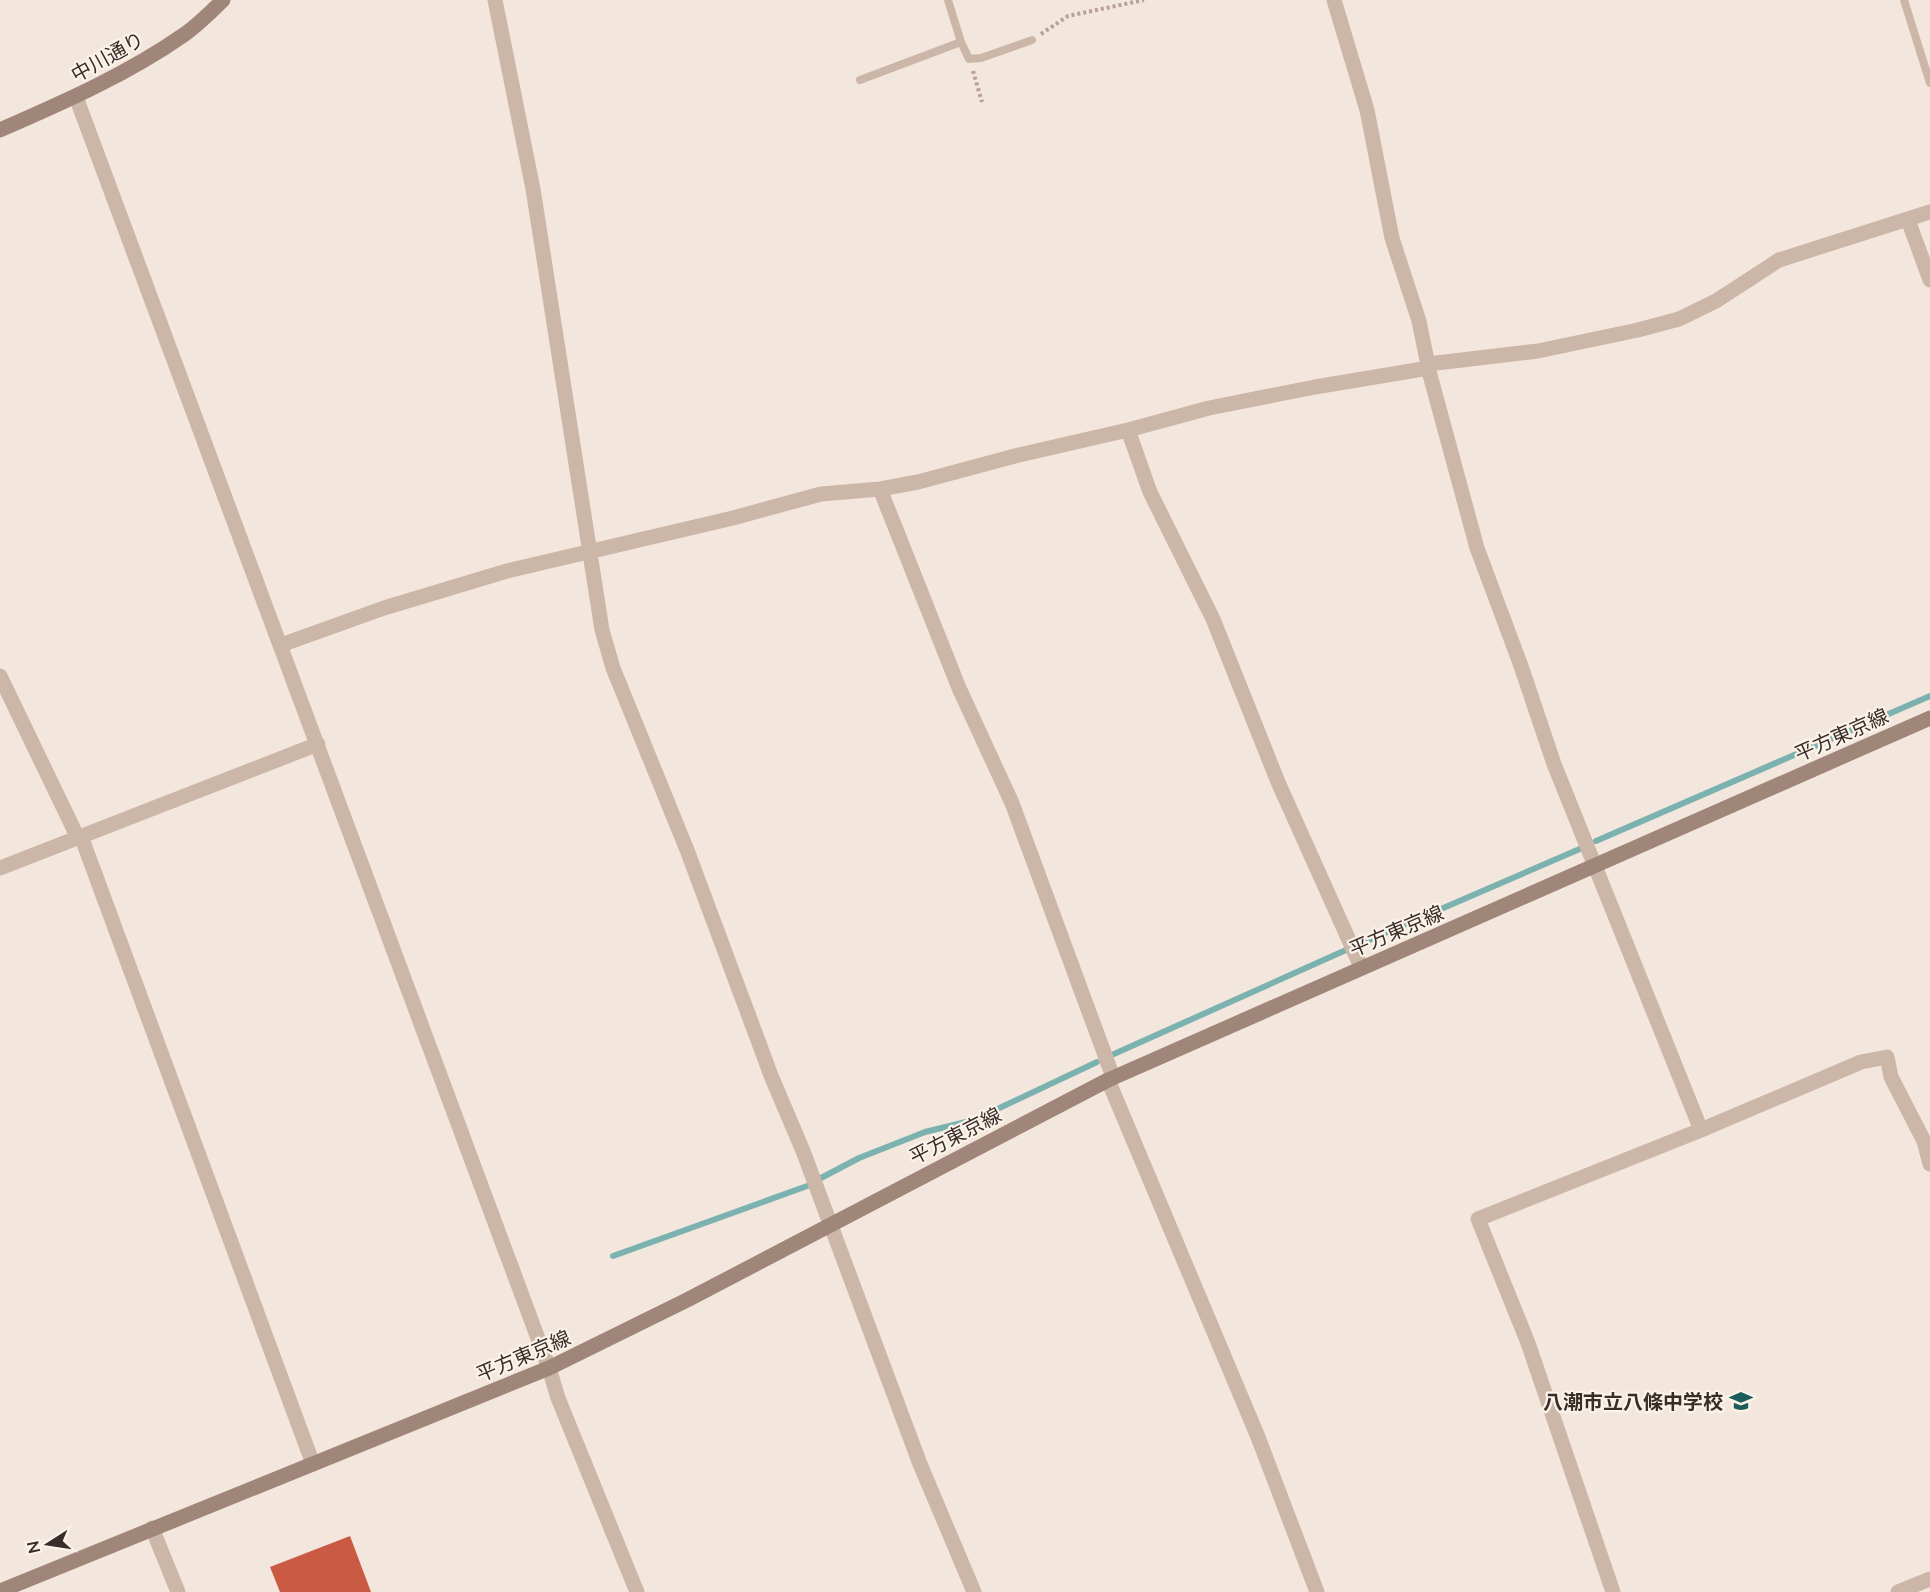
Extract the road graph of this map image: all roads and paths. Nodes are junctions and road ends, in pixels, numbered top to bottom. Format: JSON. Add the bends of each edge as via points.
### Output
{"nodes":[{"id":1,"x":223,"y":0,"type":"edge"},
{"id":2,"x":495,"y":0,"type":"edge"},
{"id":3,"x":948,"y":0,"type":"edge"},
{"id":4,"x":1144,"y":0,"type":"edge"},
{"id":5,"x":1334,"y":0,"type":"edge"},
{"id":6,"x":1904,"y":0,"type":"edge"},
{"id":7,"x":1032,"y":40,"type":"joint"},
{"id":8,"x":961,"y":42,"type":"junction"},
{"id":9,"x":969,"y":59,"type":"junction"},
{"id":10,"x":860,"y":80,"type":"dead end"},
{"id":11,"x":1930,"y":83,"type":"edge"},
{"id":12,"x":76,"y":97,"type":"junction"},
{"id":13,"x":982,"y":102,"type":"dead end"},
{"id":14,"x":0,"y":130,"type":"edge"},
{"id":15,"x":1930,"y":212,"type":"edge"},
{"id":16,"x":1908,"y":220,"type":"junction"},
{"id":17,"x":1930,"y":280,"type":"edge"},
{"id":18,"x":1428,"y":366,"type":"junction"},
{"id":19,"x":1128,"y":430,"type":"junction"},
{"id":20,"x":880,"y":489,"type":"junction"},
{"id":21,"x":590,"y":550,"type":"junction"},
{"id":22,"x":281,"y":645,"type":"junction"},
{"id":23,"x":0,"y":676,"type":"edge"},
{"id":24,"x":1930,"y":718,"type":"edge"},
{"id":25,"x":318,"y":744,"type":"junction"},
{"id":26,"x":79,"y":837,"type":"junction"},
{"id":27,"x":1596,"y":866,"type":"junction"},
{"id":28,"x":0,"y":868,"type":"edge"},
{"id":29,"x":1361,"y":967,"type":"junction"},
{"id":30,"x":1110,"y":1078,"type":"junction"},
{"id":31,"x":1701,"y":1130,"type":"junction"},
{"id":32,"x":1930,"y":1164,"type":"edge"},
{"id":33,"x":830,"y":1224,"type":"junction"},
{"id":34,"x":549,"y":1368,"type":"junction"},
{"id":35,"x":313,"y":1464,"type":"junction"},
{"id":36,"x":152,"y":1528,"type":"junction"},
{"id":37,"x":1930,"y":1579,"type":"edge"},
{"id":38,"x":0,"y":1591,"type":"edge"},
{"id":39,"x":178,"y":1592,"type":"edge"},
{"id":40,"x":637,"y":1592,"type":"edge"},
{"id":41,"x":974,"y":1592,"type":"edge"},
{"id":42,"x":1317,"y":1592,"type":"edge"},
{"id":43,"x":1613,"y":1592,"type":"edge"},
{"id":44,"x":1898,"y":1592,"type":"edge"}],
"edges":[{"from":1,"to":12,"type":"main road","name":"中川通り","via":[[186,34]]},
{"from":2,"to":21,"type":"street","via":[[533,189]]},
{"from":3,"to":8,"type":"lane"},
{"from":4,"to":7,"type":"path","via":[[1068,16]]},
{"from":5,"to":18,"type":"street","via":[[1367,110],[1392,238],[1419,321]]},
{"from":6,"to":11,"type":"lane"},
{"from":7,"to":9,"type":"lane"},
{"from":8,"to":9,"type":"lane"},
{"from":8,"to":10,"type":"lane"},
{"from":9,"to":13,"type":"path"},
{"from":12,"to":14,"type":"main road","name":"中川通り"},
{"from":12,"to":22,"type":"street"},
{"from":15,"to":16,"type":"street"},
{"from":16,"to":17,"type":"street"},
{"from":16,"to":18,"type":"street","via":[[1779,260],[1716,301],[1679,319],[1538,351]]},
{"from":18,"to":19,"type":"street","via":[[1209,408]]},
{"from":18,"to":27,"type":"street","via":[[1477,548],[1554,764]]},
{"from":19,"to":20,"type":"street"},
{"from":19,"to":29,"type":"street","via":[[1150,492],[1213,620],[1278,782]]},
{"from":20,"to":21,"type":"street","via":[[822,494]]},
{"from":20,"to":30,"type":"street","via":[[959,688],[1012,803]]},
{"from":21,"to":22,"type":"street","via":[[384,608]]},
{"from":21,"to":33,"type":"street","via":[[602,630],[613,668]]},
{"from":22,"to":25,"type":"street"},
{"from":23,"to":26,"type":"street"},
{"from":24,"to":27,"type":"main road","name":"平方東京線"},
{"from":25,"to":26,"type":"street"},
{"from":25,"to":34,"type":"street"},
{"from":26,"to":28,"type":"street"},
{"from":26,"to":35,"type":"street"},
{"from":27,"to":29,"type":"main road","name":"平方東京線"},
{"from":27,"to":31,"type":"street"},
{"from":29,"to":30,"type":"main road","name":"平方東京線"},
{"from":30,"to":33,"type":"main road","name":"平方東京線"},
{"from":30,"to":42,"type":"street","via":[[1258,1437]]},
{"from":31,"to":32,"type":"street","via":[[1862,1062],[1887,1057],[1891,1077],[1924,1142]]},
{"from":31,"to":43,"type":"street","via":[[1478,1219],[1528,1343]]},
{"from":33,"to":34,"type":"main road","name":"平方東京線"},
{"from":33,"to":41,"type":"street"},
{"from":34,"to":35,"type":"main road","name":"平方東京線"},
{"from":34,"to":40,"type":"street"},
{"from":35,"to":36,"type":"main road","name":"平方東京線"},
{"from":36,"to":38,"type":"main road","name":"平方東京線"},
{"from":36,"to":39,"type":"street"},
{"from":37,"to":44,"type":"street"}]}
